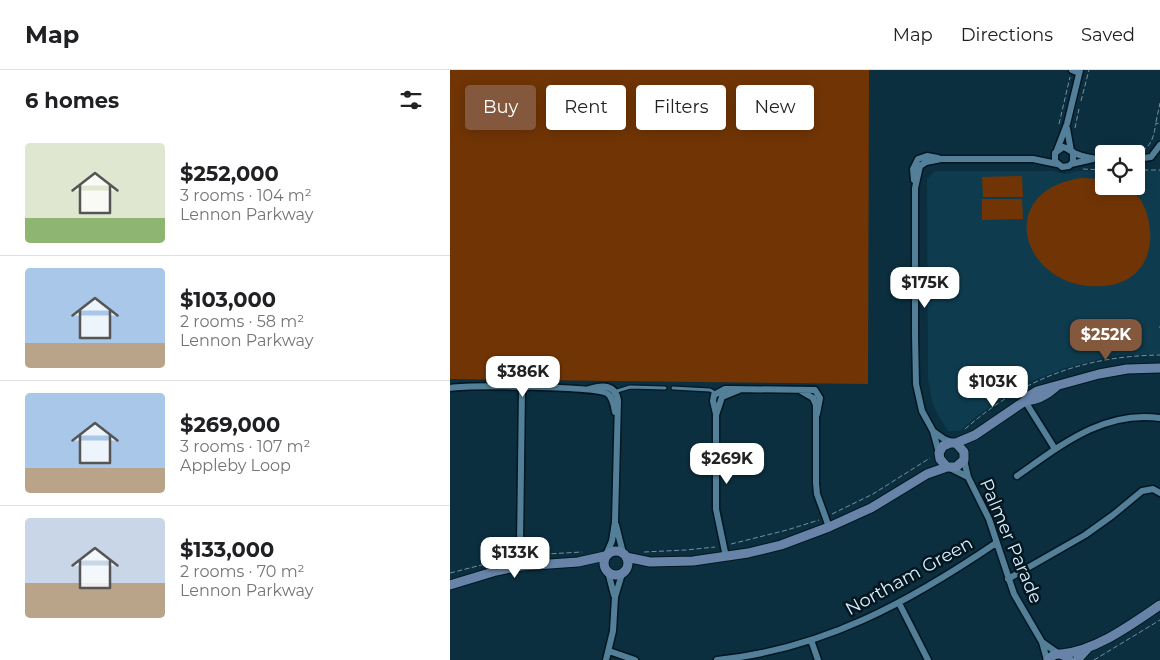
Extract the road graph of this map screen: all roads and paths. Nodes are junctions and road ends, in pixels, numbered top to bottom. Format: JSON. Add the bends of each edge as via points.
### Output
{"nodes":[{"id":1,"x":1089,"y":70,"type":"edge"},
{"id":2,"x":1080,"y":72,"type":"edge"},
{"id":3,"x":1071,"y":73,"type":"edge"},
{"id":4,"x":1160,"y":103,"type":"edge"},
{"id":5,"x":1156,"y":123,"type":"junction"},
{"id":6,"x":1059,"y":124,"type":"dead end"},
{"id":7,"x":1067,"y":124,"type":"junction"},
{"id":8,"x":1160,"y":124,"type":"edge"},
{"id":9,"x":1071,"y":141,"type":"junction"},
{"id":10,"x":1160,"y":145,"type":"edge"},
{"id":11,"x":1093,"y":150,"type":"dead end"},
{"id":12,"x":1056,"y":151,"type":"junction"},
{"id":13,"x":1072,"y":152,"type":"junction"},
{"id":14,"x":1145,"y":158,"type":"edge"},
{"id":15,"x":1033,"y":159,"type":"junction"},
{"id":16,"x":1094,"y":159,"type":"joint"},
{"id":17,"x":1056,"y":164,"type":"junction"},
{"id":18,"x":1071,"y":164,"type":"junction"},
{"id":19,"x":1079,"y":170,"type":"dead end"},
{"id":20,"x":1095,"y":170,"type":"edge"},
{"id":21,"x":1145,"y":170,"type":"edge"},
{"id":22,"x":1160,"y":170,"type":"edge"},
{"id":23,"x":1160,"y":368,"type":"edge"},
{"id":24,"x":452,"y":387,"type":"edge"},
{"id":25,"x":522,"y":387,"type":"junction"},
{"id":26,"x":665,"y":388,"type":"dead end"},
{"id":27,"x":673,"y":388,"type":"dead end"},
{"id":28,"x":612,"y":393,"type":"junction"},
{"id":29,"x":719,"y":395,"type":"junction"},
{"id":30,"x":1025,"y":401,"type":"junction"},
{"id":31,"x":1160,"y":418,"type":"edge"},
{"id":32,"x":933,"y":431,"type":"junction"},
{"id":33,"x":975,"y":435,"type":"junction"},
{"id":34,"x":955,"y":443,"type":"junction"},
{"id":35,"x":1055,"y":449,"type":"junction"},
{"id":36,"x":939,"y":454,"type":"junction"},
{"id":37,"x":964,"y":458,"type":"junction"},
{"id":38,"x":948,"y":468,"type":"junction"},
{"id":39,"x":927,"y":474,"type":"junction"},
{"id":40,"x":1017,"y":476,"type":"dead end"},
{"id":41,"x":968,"y":477,"type":"junction"},
{"id":42,"x":1160,"y":493,"type":"edge"},
{"id":43,"x":615,"y":522,"type":"junction"},
{"id":44,"x":829,"y":527,"type":"junction"},
{"id":45,"x":996,"y":543,"type":"junction"},
{"id":46,"x":625,"y":555,"type":"junction"},
{"id":47,"x":606,"y":556,"type":"junction"},
{"id":48,"x":726,"y":557,"type":"junction"},
{"id":49,"x":578,"y":562,"type":"junction"},
{"id":50,"x":650,"y":562,"type":"junction"},
{"id":51,"x":521,"y":566,"type":"junction"},
{"id":52,"x":606,"y":570,"type":"junction"},
{"id":53,"x":623,"y":572,"type":"junction"},
{"id":54,"x":1008,"y":579,"type":"junction"},
{"id":55,"x":450,"y":585,"type":"edge"},
{"id":56,"x":615,"y":596,"type":"junction"},
{"id":57,"x":900,"y":602,"type":"junction"},
{"id":58,"x":1160,"y":604,"type":"edge"},
{"id":59,"x":1160,"y":620,"type":"edge"},
{"id":60,"x":811,"y":640,"type":"junction"},
{"id":61,"x":1042,"y":642,"type":"junction"},
{"id":62,"x":1088,"y":648,"type":"junction"},
{"id":63,"x":609,"y":651,"type":"junction"},
{"id":64,"x":1063,"y":656,"type":"edge"},
{"id":65,"x":606,"y":660,"type":"edge"},
{"id":66,"x":635,"y":660,"type":"edge"},
{"id":67,"x":718,"y":660,"type":"edge"},
{"id":68,"x":818,"y":660,"type":"edge"},
{"id":69,"x":928,"y":660,"type":"edge"},
{"id":70,"x":1047,"y":660,"type":"edge"},
{"id":71,"x":1078,"y":660,"type":"edge"},
{"id":72,"x":1094,"y":660,"type":"edge"}],
"edges":[{"from":1,"to":9,"type":"path"},
{"from":2,"to":3,"type":"street"},
{"from":2,"to":7,"type":"street"},
{"from":3,"to":6,"type":"path"},
{"from":4,"to":5,"type":"path"},
{"from":5,"to":8,"type":"path"},
{"from":5,"to":11,"type":"path","via":[[1149,146],[1143,151]]},
{"from":7,"to":9,"type":"street"},
{"from":7,"to":12,"type":"street"},
{"from":9,"to":13,"type":"street"},
{"from":10,"to":14,"type":"street","via":[[1152,157]]},
{"from":12,"to":13,"type":"street","via":[[1066,148]]},
{"from":12,"to":15,"type":"street"},
{"from":12,"to":17,"type":"street"},
{"from":13,"to":16,"type":"street"},
{"from":13,"to":18,"type":"street"},
{"from":15,"to":17,"type":"street"},
{"from":15,"to":32,"type":"street","via":[[941,159],[920,166],[915,188],[916,384],[922,411]]},
{"from":16,"to":18,"type":"street"},
{"from":17,"to":18,"type":"street","via":[[1066,167]]},
{"from":19,"to":20,"type":"path"},
{"from":21,"to":22,"type":"path"},
{"from":23,"to":30,"type":"street","via":[[1099,374],[1037,391]]},
{"from":24,"to":25,"type":"street"},
{"from":25,"to":28,"type":"street","via":[[589,388]]},
{"from":25,"to":51,"type":"street"},
{"from":26,"to":28,"type":"lane","via":[[630,387]]},
{"from":27,"to":29,"type":"lane","via":[[700,388]]},
{"from":28,"to":43,"type":"street","via":[[617,421]]},
{"from":29,"to":44,"type":"street","via":[[725,389],[801,391],[816,396],[817,494]]},
{"from":29,"to":48,"type":"street","via":[[713,401],[716,415],[716,509]]},
{"from":30,"to":33,"type":"street"},
{"from":30,"to":35,"type":"street"},
{"from":31,"to":35,"type":"street","via":[[1104,423]]},
{"from":32,"to":34,"type":"street","via":[[944,440]]},
{"from":32,"to":36,"type":"street"},
{"from":33,"to":34,"type":"street"},
{"from":33,"to":37,"type":"street"},
{"from":34,"to":36,"type":"street","via":[[943,446]]},
{"from":34,"to":37,"type":"street","via":[[962,448]]},
{"from":35,"to":40,"type":"street"},
{"from":36,"to":38,"type":"street","via":[[941,462]]},
{"from":36,"to":39,"type":"street"},
{"from":37,"to":38,"type":"street","via":[[960,465]]},
{"from":37,"to":41,"type":"street","name":"Palmer Parade"},
{"from":38,"to":39,"type":"street"},
{"from":38,"to":41,"type":"street","name":"Palmer Parade"},
{"from":39,"to":44,"type":"street","via":[[871,508]]},
{"from":41,"to":45,"type":"street","name":"Palmer Parade"},
{"from":42,"to":54,"type":"street","via":[[1152,489],[1142,490],[1085,534]]},
{"from":43,"to":46,"type":"street"},
{"from":43,"to":47,"type":"street"},
{"from":44,"to":48,"type":"street","via":[[781,545]]},
{"from":45,"to":54,"type":"street","name":"Palmer Parade"},
{"from":45,"to":57,"type":"street","name":"Northam Green"},
{"from":46,"to":47,"type":"street","via":[[616,550]]},
{"from":46,"to":50,"type":"street"},
{"from":46,"to":53,"type":"street","via":[[628,564]]},
{"from":47,"to":49,"type":"street"},
{"from":47,"to":52,"type":"street"},
{"from":48,"to":50,"type":"street"},
{"from":49,"to":51,"type":"street"},
{"from":49,"to":52,"type":"street"},
{"from":50,"to":53,"type":"street"},
{"from":51,"to":55,"type":"street"},
{"from":52,"to":53,"type":"street","via":[[614,575]]},
{"from":52,"to":56,"type":"street"},
{"from":53,"to":56,"type":"street"},
{"from":54,"to":61,"type":"street","name":"Palmer Parade"},
{"from":56,"to":63,"type":"street"},
{"from":57,"to":60,"type":"street","name":"Northam Green"},
{"from":57,"to":69,"type":"street"},
{"from":58,"to":62,"type":"street"},
{"from":59,"to":72,"type":"path"},
{"from":60,"to":67,"type":"street","name":"Northam Green"},
{"from":60,"to":68,"type":"street"},
{"from":61,"to":64,"type":"street","name":"Palmer Parade"},
{"from":61,"to":70,"type":"street","name":"Palmer Parade"},
{"from":62,"to":64,"type":"street"},
{"from":62,"to":71,"type":"street"},
{"from":63,"to":65,"type":"street"},
{"from":63,"to":66,"type":"street"},
{"from":64,"to":70,"type":"street","via":[[1052,656]]}]}
